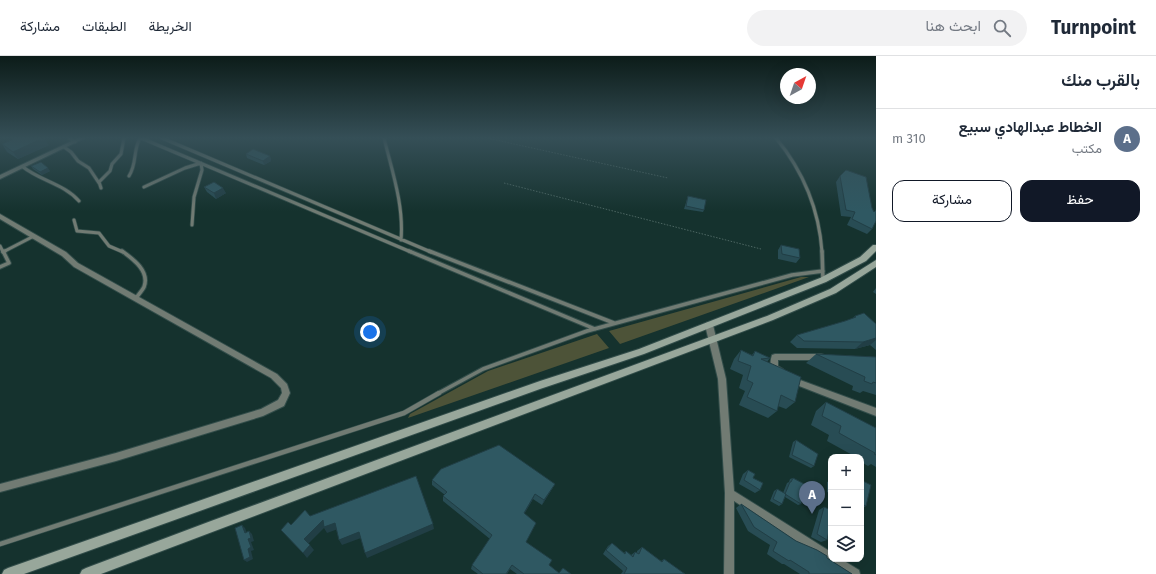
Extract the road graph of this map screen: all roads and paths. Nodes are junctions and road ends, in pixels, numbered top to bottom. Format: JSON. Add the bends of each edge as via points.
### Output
{"nodes":[{"id":1,"x":33,"y":162,"type":"edge"},
{"id":2,"x":80,"y":162,"type":"edge"},
{"id":3,"x":114,"y":162,"type":"edge"},
{"id":4,"x":134,"y":162,"type":"edge"},
{"id":5,"x":219,"y":162,"type":"edge"},
{"id":6,"x":389,"y":162,"type":"edge"},
{"id":7,"x":596,"y":162,"type":"edge"},
{"id":8,"x":793,"y":162,"type":"edge"},
{"id":9,"x":201,"y":163,"type":"junction"},
{"id":10,"x":23,"y":167,"type":"junction"},
{"id":11,"x":129,"y":176,"type":"dead end"},
{"id":12,"x":0,"y":177,"type":"edge"},
{"id":13,"x":668,"y":178,"type":"dead end"},
{"id":14,"x":504,"y":183,"type":"dead end"},
{"id":15,"x":100,"y":184,"type":"junction"},
{"id":16,"x":144,"y":187,"type":"dead end"},
{"id":17,"x":101,"y":188,"type":"dead end"},
{"id":18,"x":79,"y":201,"type":"dead end"},
{"id":19,"x":0,"y":216,"type":"edge"},
{"id":20,"x":74,"y":220,"type":"dead end"},
{"id":21,"x":192,"y":225,"type":"dead end"},
{"id":22,"x":35,"y":236,"type":"junction"},
{"id":23,"x":402,"y":240,"type":"junction"},
{"id":24,"x":0,"y":246,"type":"edge"},
{"id":25,"x":876,"y":247,"type":"edge"},
{"id":26,"x":761,"y":249,"type":"dead end"},
{"id":27,"x":3,"y":252,"type":"junction"},
{"id":28,"x":876,"y":263,"type":"edge"},
{"id":29,"x":0,"y":267,"type":"edge"},
{"id":30,"x":823,"y":276,"type":"junction"},
{"id":31,"x":136,"y":298,"type":"junction"},
{"id":32,"x":615,"y":323,"type":"junction"},
{"id":33,"x":709,"y":325,"type":"junction"},
{"id":34,"x":595,"y":329,"type":"junction"},
{"id":35,"x":712,"y":339,"type":"junction"},
{"id":36,"x":830,"y":357,"type":"edge"},
{"id":37,"x":876,"y":412,"type":"edge"},
{"id":38,"x":0,"y":488,"type":"edge"},
{"id":39,"x":730,"y":493,"type":"junction"},
{"id":40,"x":0,"y":544,"type":"edge"},
{"id":41,"x":828,"y":556,"type":"edge"},
{"id":42,"x":837,"y":562,"type":"edge"},
{"id":43,"x":8,"y":574,"type":"edge"},
{"id":44,"x":86,"y":574,"type":"edge"},
{"id":45,"x":729,"y":574,"type":"edge"},
{"id":46,"x":855,"y":574,"type":"edge"}],
"edges":[{"from":1,"to":10,"type":"street"},
{"from":2,"to":15,"type":"lane","via":[[89,168]]},
{"from":3,"to":15,"type":"lane","via":[[110,172],[99,182]]},
{"from":4,"to":11,"type":"lane","via":[[134,169]]},
{"from":5,"to":23,"type":"lane"},
{"from":6,"to":23,"type":"lane","via":[[399,204]]},
{"from":7,"to":13,"type":"path"},
{"from":8,"to":30,"type":"lane","via":[[815,204]]},
{"from":9,"to":16,"type":"lane"},
{"from":9,"to":21,"type":"lane","via":[[202,170],[195,190]]},
{"from":9,"to":34,"type":"lane"},
{"from":10,"to":12,"type":"street"},
{"from":10,"to":18,"type":"lane","via":[[33,176],[66,188]]},
{"from":14,"to":26,"type":"path"},
{"from":15,"to":17,"type":"lane"},
{"from":19,"to":22,"type":"street"},
{"from":20,"to":31,"type":"lane","via":[[77,231],[99,233],[109,246],[121,250],[138,263],[144,276],[144,287]]},
{"from":22,"to":27,"type":"lane"},
{"from":22,"to":31,"type":"street","via":[[64,254],[76,266]]},
{"from":23,"to":32,"type":"lane"},
{"from":24,"to":27,"type":"lane"},
{"from":25,"to":30,"type":"main road","via":[[863,259]]},
{"from":27,"to":29,"type":"lane","via":[[9,263]]},
{"from":28,"to":35,"type":"main road","via":[[833,292]]},
{"from":30,"to":32,"type":"lane","via":[[792,275]]},
{"from":30,"to":33,"type":"main road"},
{"from":31,"to":38,"type":"street","via":[[274,376],[284,386],[284,399],[276,407],[264,412],[116,457]]},
{"from":32,"to":34,"type":"lane"},
{"from":33,"to":35,"type":"street"},
{"from":33,"to":43,"type":"main road","via":[[641,352],[540,385]]},
{"from":34,"to":40,"type":"lane","via":[[483,369],[404,413]]},
{"from":35,"to":39,"type":"street","via":[[722,379]]},
{"from":35,"to":44,"type":"main road"},
{"from":36,"to":37,"type":"street","via":[[775,357],[774,367],[794,381]]},
{"from":39,"to":41,"type":"street"},
{"from":39,"to":45,"type":"street"},
{"from":42,"to":46,"type":"street"}]}
